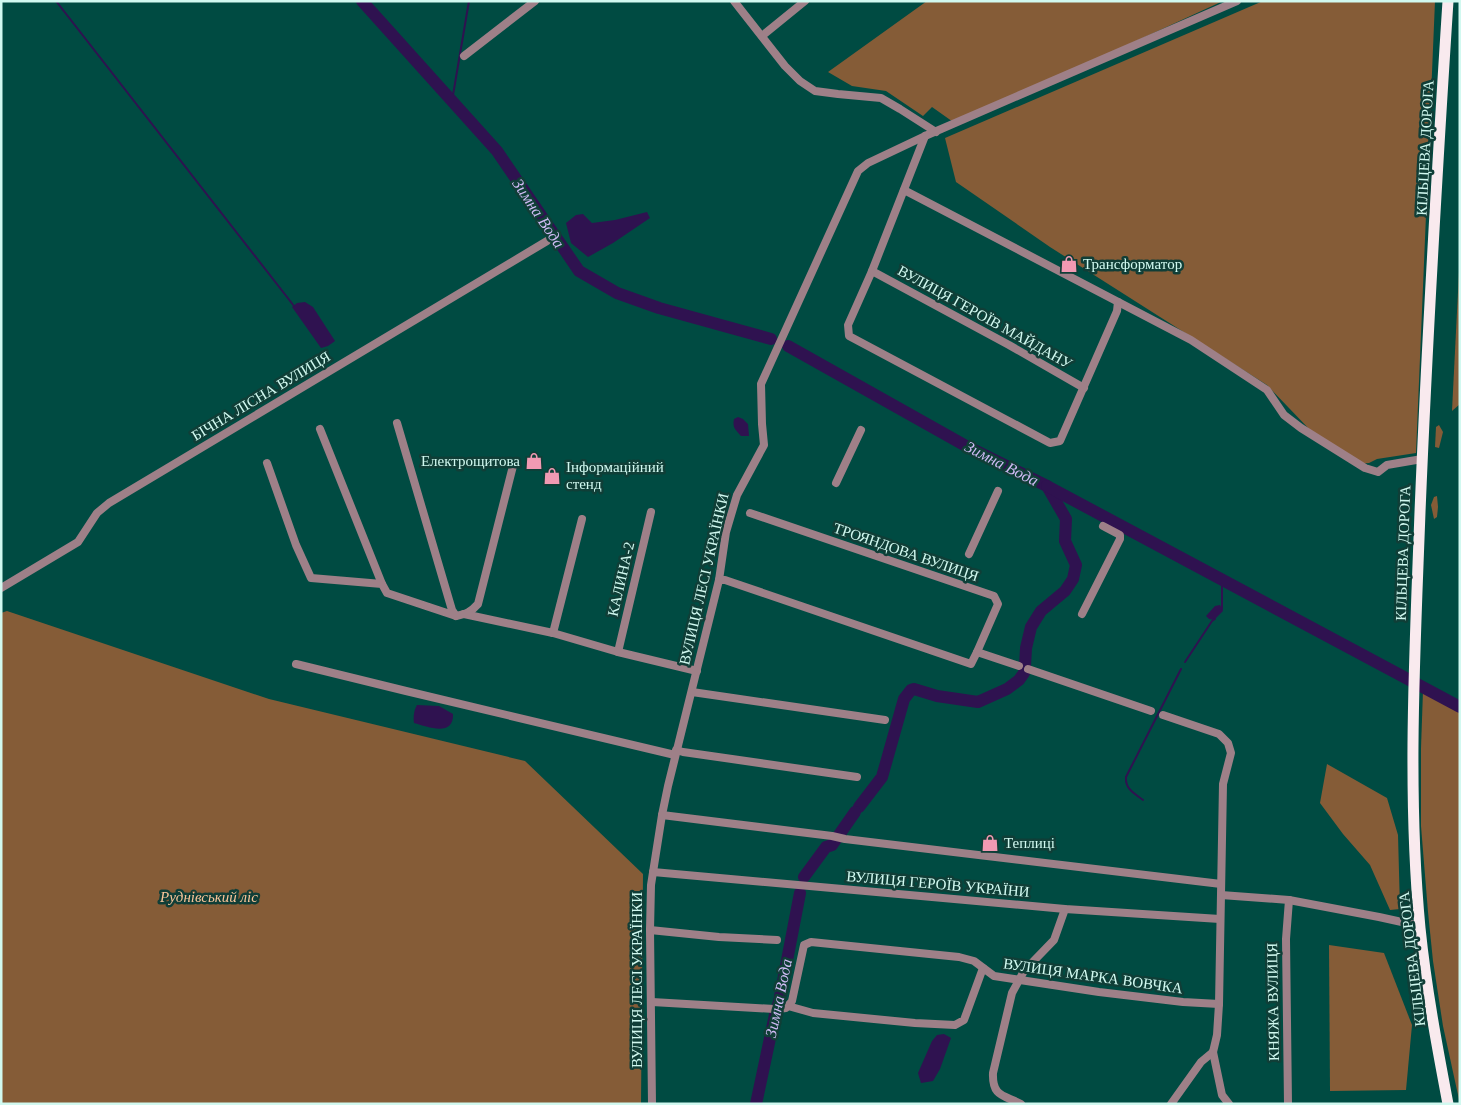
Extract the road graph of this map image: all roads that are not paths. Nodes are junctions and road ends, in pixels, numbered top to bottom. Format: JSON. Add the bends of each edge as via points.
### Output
{"nodes":[{"id":1,"x":535,"y":1,"type":"edge"},
{"id":2,"x":734,"y":1,"type":"edge"},
{"id":3,"x":805,"y":1,"type":"edge"},
{"id":4,"x":1237,"y":1,"type":"edge"},
{"id":5,"x":1448,"y":1,"type":"edge"},
{"id":6,"x":762,"y":36,"type":"junction"},
{"id":7,"x":464,"y":56,"type":"dead end"},
{"id":8,"x":936,"y":132,"type":"junction"},
{"id":9,"x":925,"y":136,"type":"junction"},
{"id":10,"x":904,"y":190,"type":"junction"},
{"id":11,"x":547,"y":241,"type":"dead end"},
{"id":12,"x":872,"y":272,"type":"junction"},
{"id":13,"x":1118,"y":302,"type":"junction"},
{"id":14,"x":1084,"y":388,"type":"junction"},
{"id":15,"x":397,"y":423,"type":"dead end"},
{"id":16,"x":320,"y":429,"type":"dead end"},
{"id":17,"x":861,"y":430,"type":"dead end"},
{"id":18,"x":1422,"y":459,"type":"junction"},
{"id":19,"x":514,"y":462,"type":"dead end"},
{"id":20,"x":267,"y":463,"type":"dead end"},
{"id":21,"x":836,"y":483,"type":"dead end"},
{"id":22,"x":998,"y":492,"type":"dead end"},
{"id":23,"x":651,"y":512,"type":"dead end"},
{"id":24,"x":750,"y":513,"type":"dead end"},
{"id":25,"x":582,"y":519,"type":"dead end"},
{"id":26,"x":1103,"y":526,"type":"dead end"},
{"id":27,"x":969,"y":554,"type":"dead end"},
{"id":28,"x":719,"y":580,"type":"junction"},
{"id":29,"x":382,"y":584,"type":"junction"},
{"id":30,"x":1,"y":588,"type":"edge"},
{"id":31,"x":454,"y":613,"type":"junction"},
{"id":32,"x":466,"y":614,"type":"junction"},
{"id":33,"x":1082,"y":614,"type":"dead end"},
{"id":34,"x":553,"y":633,"type":"junction"},
{"id":35,"x":618,"y":652,"type":"junction"},
{"id":36,"x":978,"y":652,"type":"junction"},
{"id":37,"x":296,"y":664,"type":"dead end"},
{"id":38,"x":1019,"y":666,"type":"dead end"},
{"id":39,"x":1028,"y":669,"type":"dead end"},
{"id":40,"x":697,"y":671,"type":"junction"},
{"id":41,"x":692,"y":692,"type":"junction"},
{"id":42,"x":1151,"y":711,"type":"dead end"},
{"id":43,"x":1163,"y":715,"type":"dead end"},
{"id":44,"x":885,"y":720,"type":"dead end"},
{"id":45,"x":675,"y":752,"type":"junction"},
{"id":46,"x":857,"y":777,"type":"dead end"},
{"id":47,"x":662,"y":815,"type":"junction"},
{"id":48,"x":653,"y":872,"type":"junction"},
{"id":49,"x":1221,"y":884,"type":"junction"},
{"id":50,"x":1221,"y":895,"type":"junction"},
{"id":51,"x":1289,"y":900,"type":"junction"},
{"id":52,"x":1064,"y":909,"type":"junction"},
{"id":53,"x":1220,"y":920,"type":"junction"},
{"id":54,"x":1420,"y":926,"type":"junction"},
{"id":55,"x":650,"y":930,"type":"junction"},
{"id":56,"x":777,"y":940,"type":"dead end"},
{"id":57,"x":984,"y":968,"type":"junction"},
{"id":58,"x":1018,"y":980,"type":"junction"},
{"id":59,"x":652,"y":1002,"type":"junction"},
{"id":60,"x":1220,"y":1004,"type":"junction"},
{"id":61,"x":788,"y":1006,"type":"junction"},
{"id":62,"x":1213,"y":1052,"type":"junction"},
{"id":63,"x":652,"y":1104,"type":"edge"},
{"id":64,"x":1021,"y":1104,"type":"edge"},
{"id":65,"x":1172,"y":1104,"type":"edge"},
{"id":66,"x":1229,"y":1104,"type":"edge"},
{"id":67,"x":1288,"y":1104,"type":"edge"},
{"id":68,"x":1448,"y":1104,"type":"edge"}],
"edges":[{"from":1,"to":7,"type":"street"},
{"from":2,"to":6,"type":"street"},
{"from":3,"to":6,"type":"street"},
{"from":4,"to":8,"type":"street","name":"ВУЛИЦЯ ЛЕСІ УКРАЇНКИ"},
{"from":5,"to":18,"type":"highway","name":"КІЛЬЦЕВА ДОРОГА"},
{"from":6,"to":8,"type":"street","via":[[785,66],[815,91],[880,98]]},
{"from":8,"to":9,"type":"street","name":"ВУЛИЦЯ ЛЕСІ УКРАЇНКИ"},
{"from":9,"to":10,"type":"street"},
{"from":9,"to":28,"type":"street","name":"ВУЛИЦЯ ЛЕСІ УКРАЇНКИ","via":[[858,171],[761,384],[764,444],[737,495],[726,532]]},
{"from":10,"to":12,"type":"street"},
{"from":10,"to":13,"type":"street"},
{"from":11,"to":30,"type":"street","name":"БІЧНА ЛІСНА ВУЛИЦЯ","via":[[109,503],[97,513],[78,542]]},
{"from":12,"to":14,"type":"street","name":"ВУЛИЦЯ ГЕРОЇВ МАЙДАНУ"},
{"from":12,"to":14,"type":"street","via":[[848,325],[849,336],[1050,443],[1060,441]]},
{"from":13,"to":14,"type":"street"},
{"from":13,"to":18,"type":"street","via":[[1191,340],[1267,390],[1284,414],[1301,428],[1365,468],[1378,472],[1387,465]]},
{"from":15,"to":31,"type":"street"},
{"from":16,"to":29,"type":"street"},
{"from":17,"to":21,"type":"street"},
{"from":18,"to":54,"type":"highway","name":"КІЛЬЦЕВА ДОРОГА","via":[[1413,706],[1413,802]]},
{"from":19,"to":32,"type":"street","via":[[478,604]]},
{"from":20,"to":29,"type":"street","via":[[311,578]]},
{"from":22,"to":27,"type":"street"},
{"from":23,"to":35,"type":"street","name":"КАЛИНА-2"},
{"from":24,"to":36,"type":"street","name":"ТРОЯНДОВА ВУЛИЦЯ","via":[[994,596],[998,604]]},
{"from":25,"to":34,"type":"street"},
{"from":26,"to":33,"type":"street","via":[[1120,534],[1120,539]]},
{"from":28,"to":36,"type":"street","via":[[971,664]]},
{"from":28,"to":40,"type":"street","name":"ВУЛИЦЯ ЛЕСІ УКРАЇНКИ"},
{"from":29,"to":31,"type":"street","via":[[387,593]]},
{"from":31,"to":32,"type":"street"},
{"from":32,"to":34,"type":"street"},
{"from":34,"to":35,"type":"street"},
{"from":35,"to":40,"type":"street"},
{"from":36,"to":38,"type":"street"},
{"from":37,"to":45,"type":"street"},
{"from":39,"to":42,"type":"street"},
{"from":40,"to":41,"type":"street","name":"ВУЛИЦЯ ЛЕСІ УКРАЇНКИ"},
{"from":41,"to":44,"type":"street"},
{"from":41,"to":45,"type":"street","name":"ВУЛИЦЯ ЛЕСІ УКРАЇНКИ"},
{"from":43,"to":49,"type":"street","via":[[1218,734],[1228,743],[1231,753],[1223,784]]},
{"from":45,"to":46,"type":"street"},
{"from":45,"to":47,"type":"street","name":"ВУЛИЦЯ ЛЕСІ УКРАЇНКИ"},
{"from":47,"to":48,"type":"street","name":"ВУЛИЦЯ ЛЕСІ УКРАЇНКИ"},
{"from":47,"to":49,"type":"street"},
{"from":48,"to":52,"type":"street","name":"ВУЛИЦЯ ГЕРОЇВ УКРАЇНИ"},
{"from":48,"to":55,"type":"street","name":"ВУЛИЦЯ ЛЕСІ УКРАЇНКИ"},
{"from":49,"to":50,"type":"street"},
{"from":50,"to":51,"type":"street"},
{"from":50,"to":53,"type":"street"},
{"from":51,"to":54,"type":"street"},
{"from":51,"to":67,"type":"street","name":"КНЯЖА ВУЛИЦЯ","via":[[1286,939]]},
{"from":52,"to":53,"type":"street","name":"ВУЛИЦЯ ГЕРОЇВ УКРАЇНИ"},
{"from":52,"to":58,"type":"street","via":[[1054,940]]},
{"from":53,"to":60,"type":"street"},
{"from":54,"to":68,"type":"highway","name":"КІЛЬЦЕВА ДОРОГА"},
{"from":55,"to":56,"type":"street"},
{"from":55,"to":59,"type":"street","name":"ВУЛИЦЯ ЛЕСІ УКРАЇНКИ"},
{"from":57,"to":58,"type":"street","name":"ВУЛИЦЯ МАРКА ВОВЧКА","via":[[994,976]]},
{"from":57,"to":61,"type":"street","via":[[964,1020],[955,1025],[813,1013]]},
{"from":57,"to":61,"type":"street","name":"ВУЛИЦЯ МАРКА ВОВЧКА","via":[[959,957],[811,942],[804,945],[792,1001]]},
{"from":58,"to":60,"type":"street","name":"ВУЛИЦЯ МАРКА ВОВЧКА"},
{"from":58,"to":64,"type":"street","via":[[1008,1007],[992,1084],[999,1094]]},
{"from":59,"to":61,"type":"street","via":[[776,1009]]},
{"from":59,"to":63,"type":"street","name":"ВУЛИЦЯ ЛЕСІ УКРАЇНКИ"},
{"from":60,"to":62,"type":"street"},
{"from":62,"to":65,"type":"street","via":[[1201,1062]]},
{"from":62,"to":66,"type":"street","via":[[1222,1095]]}]}
